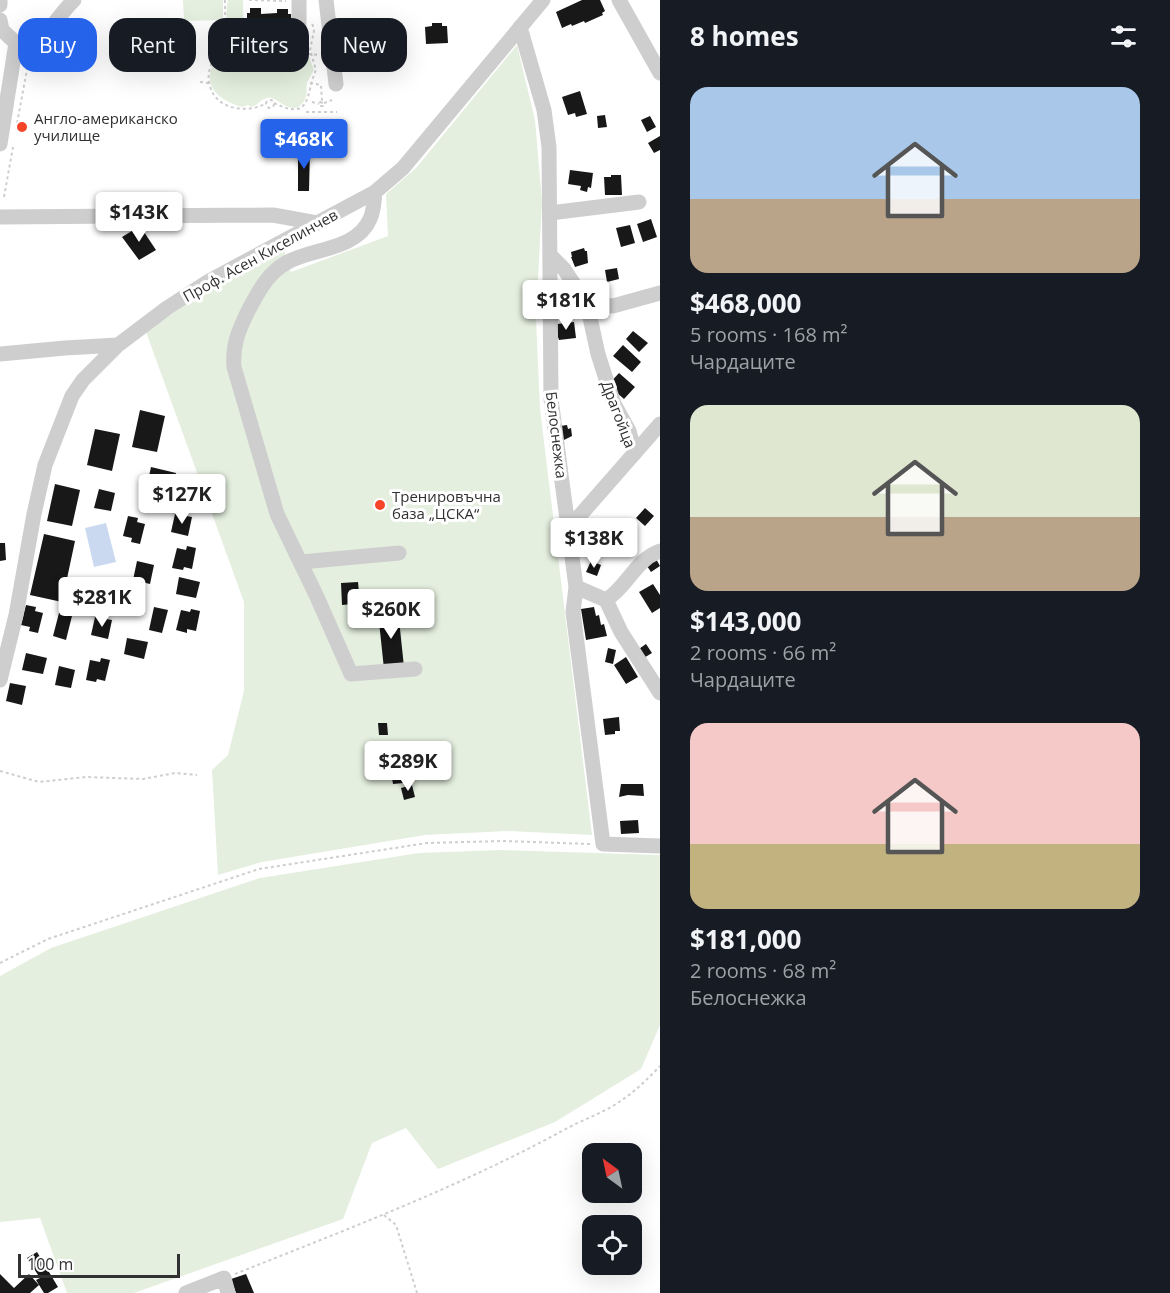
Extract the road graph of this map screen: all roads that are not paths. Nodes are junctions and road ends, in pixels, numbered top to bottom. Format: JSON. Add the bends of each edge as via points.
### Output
{"nodes":[{"id":1,"x":0,"y":0,"type":"edge"},
{"id":2,"x":74,"y":0,"type":"edge"},
{"id":3,"x":326,"y":0,"type":"edge"},
{"id":4,"x":543,"y":0,"type":"edge"},
{"id":5,"x":619,"y":0,"type":"edge"},
{"id":6,"x":299,"y":1,"type":"edge"},
{"id":7,"x":0,"y":5,"type":"edge"},
{"id":8,"x":304,"y":18,"type":"edge"},
{"id":9,"x":0,"y":20,"type":"edge"},
{"id":10,"x":520,"y":27,"type":"junction"},
{"id":11,"x":16,"y":42,"type":"junction"},
{"id":12,"x":660,"y":73,"type":"edge"},
{"id":13,"x":336,"y":84,"type":"dead end"},
{"id":14,"x":1,"y":138,"type":"edge"},
{"id":15,"x":375,"y":192,"type":"junction"},
{"id":16,"x":639,"y":202,"type":"dead end"},
{"id":17,"x":550,"y":213,"type":"junction"},
{"id":18,"x":0,"y":218,"type":"edge"},
{"id":19,"x":317,"y":223,"type":"junction"},
{"id":20,"x":550,"y":256,"type":"junction"},
{"id":21,"x":660,"y":293,"type":"edge"},
{"id":22,"x":587,"y":304,"type":"junction"},
{"id":23,"x":118,"y":345,"type":"junction"},
{"id":24,"x":0,"y":354,"type":"edge"},
{"id":25,"x":660,"y":424,"type":"edge"},
{"id":26,"x":635,"y":453,"type":"junction"},
{"id":27,"x":569,"y":528,"type":"junction"},
{"id":28,"x":660,"y":551,"type":"edge"},
{"id":29,"x":399,"y":553,"type":"dead end"},
{"id":30,"x":301,"y":562,"type":"junction"},
{"id":31,"x":576,"y":587,"type":"junction"},
{"id":32,"x":606,"y":600,"type":"junction"},
{"id":33,"x":416,"y":669,"type":"dead end"},
{"id":34,"x":0,"y":680,"type":"edge"},
{"id":35,"x":660,"y":693,"type":"edge"},
{"id":36,"x":660,"y":846,"type":"edge"},
{"id":37,"x":226,"y":1286,"type":"edge"},
{"id":38,"x":186,"y":1293,"type":"edge"}],
"edges":[{"from":1,"to":7,"type":"street"},
{"from":2,"to":11,"type":"street","via":[[47,33]]},
{"from":3,"to":13,"type":"street"},
{"from":4,"to":10,"type":"street","name":"Проф. Асен Киселинчев"},
{"from":5,"to":12,"type":"street"},
{"from":6,"to":8,"type":"street"},
{"from":9,"to":11,"type":"street","via":[[2,30]]},
{"from":10,"to":15,"type":"street","name":"Проф. Асен Киселинчев","via":[[403,168]]},
{"from":10,"to":17,"type":"street","name":"Белоснежка","via":[[544,110]]},
{"from":11,"to":14,"type":"street"},
{"from":15,"to":19,"type":"street","name":"Проф. Асен Киселинчев"},
{"from":15,"to":30,"type":"street","via":[[370,220],[360,232],[343,243],[288,262],[268,277],[244,319],[233,352],[237,384],[271,497]]},
{"from":16,"to":17,"type":"street"},
{"from":17,"to":20,"type":"street","name":"Белоснежка"},
{"from":18,"to":19,"type":"street","via":[[273,215]]},
{"from":19,"to":23,"type":"street","name":"Проф. Асен Киселинчев","via":[[209,281]]},
{"from":20,"to":22,"type":"street","via":[[564,269]]},
{"from":20,"to":27,"type":"street","name":"Белоснежка","via":[[551,399]]},
{"from":21,"to":22,"type":"street","via":[[613,306]]},
{"from":22,"to":26,"type":"street","name":"Драгойца","via":[[614,404],[629,431]]},
{"from":23,"to":24,"type":"street"},
{"from":23,"to":34,"type":"street","name":"Проф. Асен Киселинчев","via":[[72,396],[45,465]]},
{"from":25,"to":26,"type":"street"},
{"from":26,"to":27,"type":"street"},
{"from":27,"to":31,"type":"street","name":"Белоснежка"},
{"from":28,"to":32,"type":"street","via":[[644,558],[621,589]]},
{"from":29,"to":30,"type":"street"},
{"from":30,"to":33,"type":"street","via":[[351,674]]},
{"from":31,"to":32,"type":"street"},
{"from":31,"to":36,"type":"street","name":"Белоснежка","via":[[573,612],[603,844]]},
{"from":32,"to":35,"type":"street","via":[[621,632]]},
{"from":37,"to":38,"type":"street"}]}
